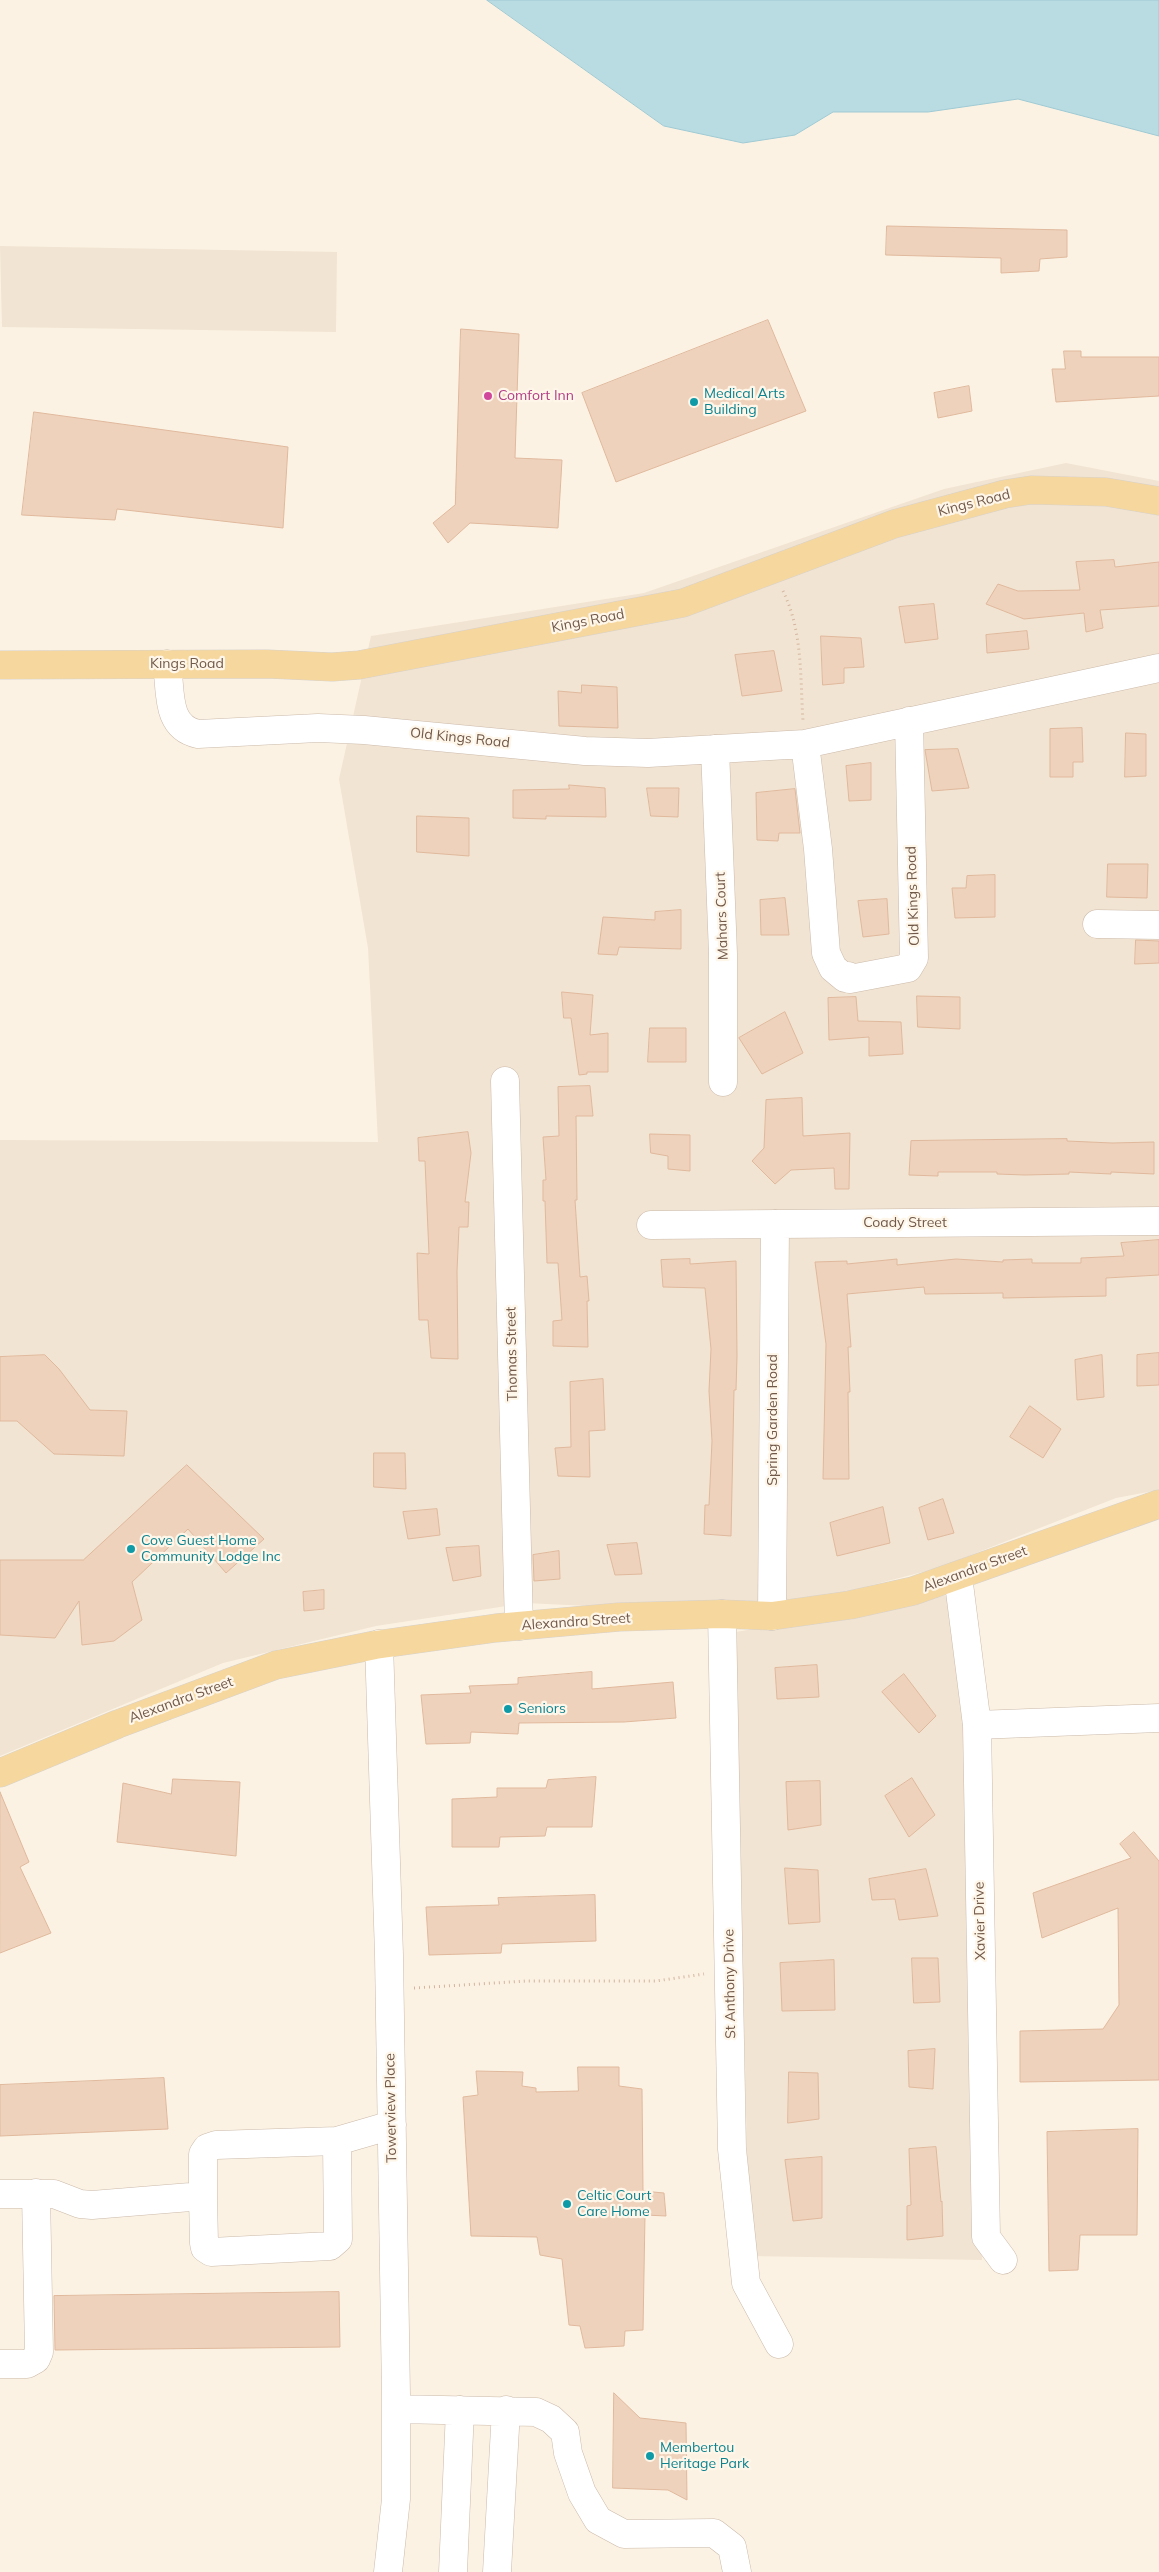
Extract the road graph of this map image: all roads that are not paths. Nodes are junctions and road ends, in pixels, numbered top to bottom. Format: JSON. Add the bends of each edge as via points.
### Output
{"nodes":[{"id":1,"x":1159,"y":501,"type":"edge"},
{"id":2,"x":167,"y":664,"type":"junction"},
{"id":3,"x":0,"y":665,"type":"edge"},
{"id":4,"x":1159,"y":668,"type":"edge"},
{"id":5,"x":909,"y":721,"type":"junction"},
{"id":6,"x":805,"y":744,"type":"junction"},
{"id":7,"x":715,"y":749,"type":"junction"},
{"id":8,"x":1097,"y":924,"type":"dead end"},
{"id":9,"x":1159,"y":925,"type":"edge"},
{"id":10,"x":505,"y":1081,"type":"dead end"},
{"id":11,"x":723,"y":1082,"type":"dead end"},
{"id":12,"x":1159,"y":1221,"type":"edge"},
{"id":13,"x":774,"y":1224,"type":"junction"},
{"id":14,"x":650,"y":1225,"type":"dead end"},
{"id":15,"x":1159,"y":1504,"type":"edge"},
{"id":16,"x":958,"y":1576,"type":"junction"},
{"id":17,"x":722,"y":1614,"type":"junction"},
{"id":18,"x":772,"y":1616,"type":"junction"},
{"id":19,"x":519,"y":1626,"type":"junction"},
{"id":20,"x":379,"y":1644,"type":"junction"},
{"id":21,"x":1159,"y":1718,"type":"edge"},
{"id":22,"x":977,"y":1725,"type":"junction"},
{"id":23,"x":0,"y":1773,"type":"edge"},
{"id":24,"x":392,"y":2126,"type":"junction"},
{"id":25,"x":337,"y":2141,"type":"junction"},
{"id":26,"x":36,"y":2193,"type":"junction"},
{"id":27,"x":0,"y":2194,"type":"edge"},
{"id":28,"x":203,"y":2196,"type":"junction"},
{"id":29,"x":1003,"y":2260,"type":"dead end"},
{"id":30,"x":779,"y":2344,"type":"dead end"},
{"id":31,"x":0,"y":2364,"type":"edge"},
{"id":32,"x":396,"y":2410,"type":"junction"},
{"id":33,"x":460,"y":2410,"type":"junction"},
{"id":34,"x":506,"y":2410,"type":"junction"},
{"id":35,"x":388,"y":2572,"type":"edge"},
{"id":36,"x":453,"y":2572,"type":"edge"},
{"id":37,"x":497,"y":2572,"type":"edge"},
{"id":38,"x":737,"y":2572,"type":"edge"}],
"edges":[{"from":1,"to":2,"type":"main road","name":"Kings Road","via":[[1106,492],[1031,490],[1005,494],[894,524],[683,603],[359,665]]},
{"from":2,"to":3,"type":"main road","name":"Kings Road"},
{"from":2,"to":7,"type":"street","name":"Old Kings Road","via":[[172,712],[184,728],[198,734],[328,728],[585,750],[648,753]]},
{"from":4,"to":5,"type":"street","name":"Old Kings Road"},
{"from":5,"to":6,"type":"street","name":"Old Kings Road"},
{"from":5,"to":6,"type":"street","name":"Old Kings Road","via":[[914,958],[908,968],[896,972],[850,979],[839,975],[827,960]]},
{"from":6,"to":7,"type":"street","name":"Old Kings Road"},
{"from":7,"to":11,"type":"street","name":"Mahars Court","via":[[723,963]]},
{"from":8,"to":9,"type":"street"},
{"from":10,"to":19,"type":"street","name":"Thomas Street"},
{"from":12,"to":13,"type":"street","name":"Coady Street"},
{"from":13,"to":14,"type":"street","name":"Coady Street"},
{"from":13,"to":18,"type":"street","name":"Spring Garden Road"},
{"from":15,"to":16,"type":"main road","name":"Alexandra Street"},
{"from":16,"to":18,"type":"main road","name":"Alexandra Street","via":[[913,1592],[868,1602]]},
{"from":16,"to":22,"type":"street","name":"Xavier Drive"},
{"from":17,"to":18,"type":"main road","name":"Alexandra Street"},
{"from":17,"to":19,"type":"main road","name":"Alexandra Street"},
{"from":17,"to":30,"type":"street","name":"St Anthony Drive","via":[[732,2149],[746,2283]]},
{"from":19,"to":20,"type":"main road","name":"Alexandra Street"},
{"from":20,"to":23,"type":"main road","name":"Alexandra Street","via":[[276,1665],[118,1724]]},
{"from":20,"to":24,"type":"street","name":"Towerview Place"},
{"from":21,"to":22,"type":"street"},
{"from":22,"to":29,"type":"street","name":"Xavier Drive","via":[[986,2237]]},
{"from":24,"to":25,"type":"street"},
{"from":24,"to":32,"type":"street","name":"Towerview Place"},
{"from":25,"to":28,"type":"street","via":[[216,2145],[207,2148],[203,2154]]},
{"from":25,"to":28,"type":"street","via":[[338,2238],[330,2246],[211,2252],[204,2243]]},
{"from":26,"to":27,"type":"street"},
{"from":26,"to":28,"type":"street","via":[[54,2194],[92,2205]]},
{"from":26,"to":31,"type":"street","via":[[39,2352],[36,2359],[27,2364]]},
{"from":32,"to":33,"type":"street"},
{"from":32,"to":35,"type":"street","name":"Towerview Place","via":[[396,2499]]},
{"from":33,"to":34,"type":"street"},
{"from":33,"to":36,"type":"street"},
{"from":34,"to":37,"type":"street"},
{"from":34,"to":38,"type":"street","via":[[536,2412],[551,2419],[565,2432],[568,2453],[582,2493],[598,2520],[624,2534],[714,2533],[732,2547]]}]}
